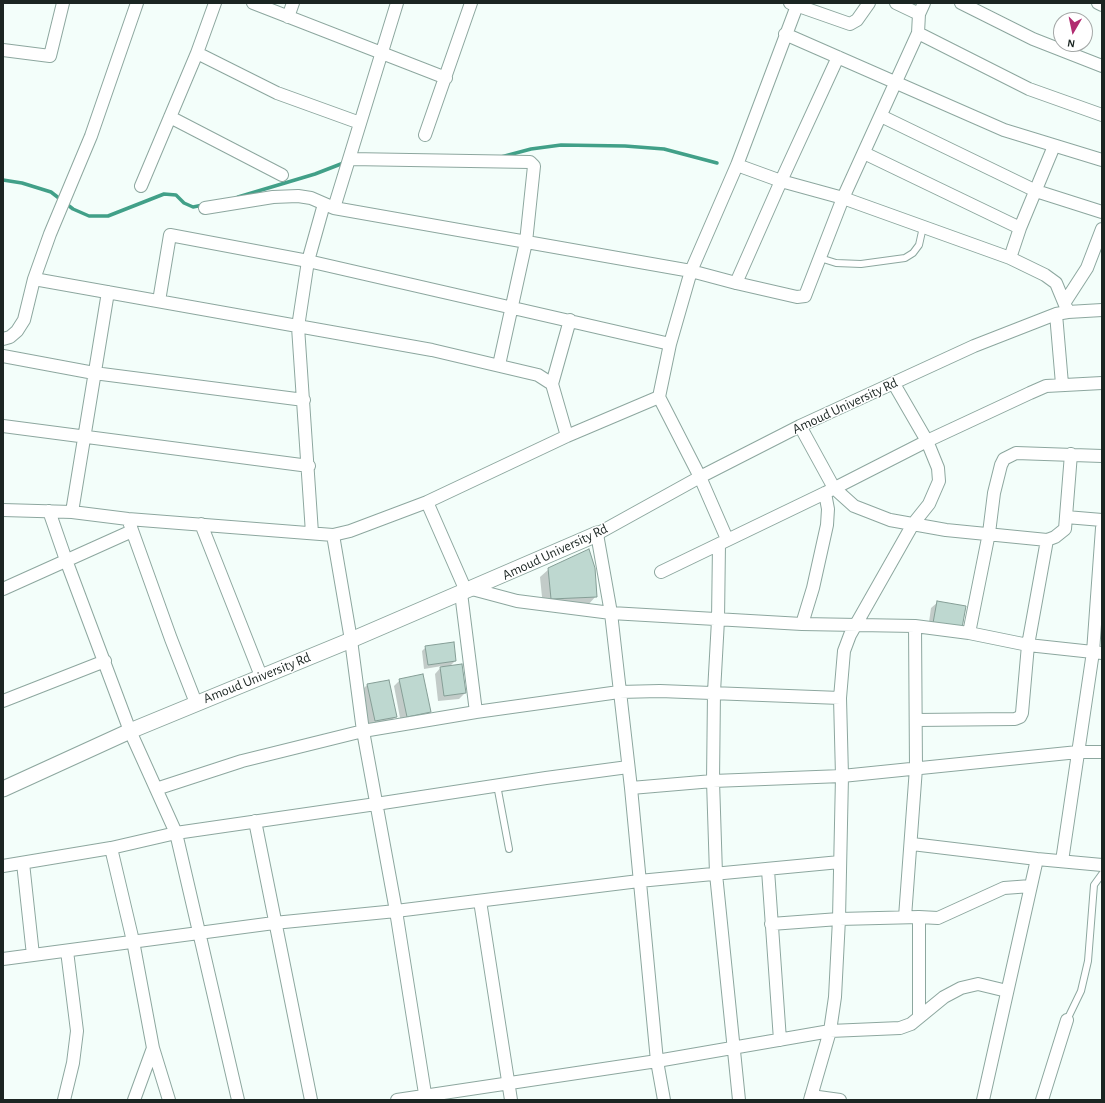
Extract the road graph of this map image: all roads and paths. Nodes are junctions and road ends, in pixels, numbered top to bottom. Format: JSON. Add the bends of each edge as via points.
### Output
{"nodes":[{"id":1,"x":63,"y":3,"type":"edge"},
{"id":2,"x":137,"y":3,"type":"edge"},
{"id":3,"x":215,"y":3,"type":"edge"},
{"id":4,"x":253,"y":3,"type":"edge"},
{"id":5,"x":293,"y":3,"type":"edge"},
{"id":6,"x":396,"y":3,"type":"edge"},
{"id":7,"x":471,"y":3,"type":"edge"},
{"id":8,"x":869,"y":3,"type":"edge"},
{"id":9,"x":896,"y":3,"type":"edge"},
{"id":10,"x":924,"y":3,"type":"edge"},
{"id":11,"x":961,"y":3,"type":"edge"},
{"id":12,"x":1098,"y":3,"type":"edge"},
{"id":13,"x":794,"y":4,"type":"edge"},
{"id":14,"x":1102,"y":5,"type":"edge"},
{"id":15,"x":919,"y":14,"type":"junction"},
{"id":16,"x":288,"y":17,"type":"junction"},
{"id":17,"x":918,"y":33,"type":"junction"},
{"id":18,"x":785,"y":34,"type":"junction"},
{"id":19,"x":3,"y":50,"type":"edge"},
{"id":20,"x":381,"y":52,"type":"junction"},
{"id":21,"x":197,"y":53,"type":"junction"},
{"id":22,"x":838,"y":57,"type":"junction"},
{"id":23,"x":1102,"y":66,"type":"edge"},
{"id":24,"x":446,"y":78,"type":"junction"},
{"id":25,"x":895,"y":84,"type":"junction"},
{"id":26,"x":1102,"y":115,"type":"edge"},
{"id":27,"x":880,"y":116,"type":"junction"},
{"id":28,"x":170,"y":118,"type":"junction"},
{"id":29,"x":360,"y":123,"type":"junction"},
{"id":30,"x":425,"y":135,"type":"dead end"},
{"id":31,"x":1054,"y":146,"type":"junction"},
{"id":32,"x":864,"y":153,"type":"junction"},
{"id":33,"x":350,"y":159,"type":"junction"},
{"id":34,"x":1102,"y":160,"type":"edge"},
{"id":35,"x":737,"y":165,"type":"junction"},
{"id":36,"x":282,"y":174,"type":"dead end"},
{"id":37,"x":781,"y":181,"type":"junction"},
{"id":38,"x":142,"y":186,"type":"dead end"},
{"id":39,"x":1036,"y":191,"type":"junction"},
{"id":40,"x":843,"y":198,"type":"junction"},
{"id":41,"x":329,"y":206,"type":"junction"},
{"id":42,"x":205,"y":208,"type":"dead end"},
{"id":43,"x":1102,"y":212,"type":"edge"},
{"id":44,"x":923,"y":227,"type":"junction"},
{"id":45,"x":1020,"y":228,"type":"junction"},
{"id":46,"x":1102,"y":229,"type":"edge"},
{"id":47,"x":526,"y":242,"type":"junction"},
{"id":48,"x":820,"y":258,"type":"junction"},
{"id":49,"x":1010,"y":258,"type":"junction"},
{"id":50,"x":308,"y":261,"type":"junction"},
{"id":51,"x":691,"y":271,"type":"junction"},
{"id":52,"x":34,"y":279,"type":"junction"},
{"id":53,"x":736,"y":284,"type":"junction"},
{"id":54,"x":108,"y":292,"type":"junction"},
{"id":55,"x":159,"y":301,"type":"junction"},
{"id":56,"x":512,"y":307,"type":"junction"},
{"id":57,"x":1066,"y":307,"type":"junction"},
{"id":58,"x":1102,"y":310,"type":"edge"},
{"id":59,"x":1056,"y":314,"type":"junction"},
{"id":60,"x":570,"y":320,"type":"junction"},
{"id":61,"x":298,"y":327,"type":"junction"},
{"id":62,"x":3,"y":339,"type":"edge"},
{"id":63,"x":670,"y":344,"type":"junction"},
{"id":64,"x":3,"y":356,"type":"edge"},
{"id":65,"x":498,"y":365,"type":"junction"},
{"id":66,"x":94,"y":373,"type":"junction"},
{"id":67,"x":1102,"y":383,"type":"edge"},
{"id":68,"x":552,"y":384,"type":"junction"},
{"id":69,"x":894,"y":384,"type":"junction"},
{"id":70,"x":1062,"y":384,"type":"junction"},
{"id":71,"x":659,"y":397,"type":"junction"},
{"id":72,"x":304,"y":400,"type":"junction"},
{"id":73,"x":3,"y":426,"type":"edge"},
{"id":74,"x":800,"y":426,"type":"junction"},
{"id":75,"x":567,"y":436,"type":"junction"},
{"id":76,"x":84,"y":437,"type":"junction"},
{"id":77,"x":926,"y":441,"type":"junction"},
{"id":78,"x":1071,"y":454,"type":"junction"},
{"id":79,"x":1102,"y":456,"type":"edge"},
{"id":80,"x":309,"y":466,"type":"junction"},
{"id":81,"x":700,"y":477,"type":"junction"},
{"id":82,"x":830,"y":491,"type":"junction"},
{"id":83,"x":427,"y":502,"type":"junction"},
{"id":84,"x":3,"y":510,"type":"edge"},
{"id":85,"x":49,"y":511,"type":"junction"},
{"id":86,"x":72,"y":512,"type":"junction"},
{"id":87,"x":1066,"y":517,"type":"junction"},
{"id":88,"x":1102,"y":520,"type":"edge"},
{"id":89,"x":201,"y":524,"type":"junction"},
{"id":90,"x":913,"y":524,"type":"junction"},
{"id":91,"x":130,"y":525,"type":"junction"},
{"id":92,"x":1102,"y":528,"type":"edge"},
{"id":93,"x":312,"y":533,"type":"junction"},
{"id":94,"x":989,"y":533,"type":"junction"},
{"id":95,"x":597,"y":534,"type":"junction"},
{"id":96,"x":333,"y":535,"type":"junction"},
{"id":97,"x":1047,"y":540,"type":"junction"},
{"id":98,"x":723,"y":542,"type":"junction"},
{"id":99,"x":66,"y":560,"type":"junction"},
{"id":100,"x":661,"y":572,"type":"dead end"},
{"id":101,"x":3,"y":589,"type":"edge"},
{"id":102,"x":466,"y":591,"type":"junction"},
{"id":103,"x":611,"y":613,"type":"junction"},
{"id":104,"x":718,"y":620,"type":"junction"},
{"id":105,"x":802,"y":624,"type":"junction"},
{"id":106,"x":857,"y":625,"type":"junction"},
{"id":107,"x":915,"y":626,"type":"junction"},
{"id":108,"x":969,"y":634,"type":"junction"},
{"id":109,"x":351,"y":640,"type":"junction"},
{"id":110,"x":1028,"y":645,"type":"junction"},
{"id":111,"x":1097,"y":652,"type":"edge"},
{"id":112,"x":105,"y":661,"type":"junction"},
{"id":113,"x":261,"y":676,"type":"junction"},
{"id":114,"x":619,"y":692,"type":"junction"},
{"id":115,"x":714,"y":692,"type":"junction"},
{"id":116,"x":840,"y":698,"type":"junction"},
{"id":117,"x":3,"y":701,"type":"edge"},
{"id":118,"x":196,"y":703,"type":"junction"},
{"id":119,"x":476,"y":712,"type":"junction"},
{"id":120,"x":916,"y":720,"type":"junction"},
{"id":121,"x":130,"y":731,"type":"junction"},
{"id":122,"x":363,"y":731,"type":"junction"},
{"id":123,"x":1078,"y":752,"type":"junction"},
{"id":124,"x":1102,"y":752,"type":"edge"},
{"id":125,"x":628,"y":767,"type":"junction"},
{"id":126,"x":916,"y":768,"type":"junction"},
{"id":127,"x":842,"y":776,"type":"junction"},
{"id":128,"x":713,"y":781,"type":"junction"},
{"id":129,"x":497,"y":786,"type":"junction"},
{"id":130,"x":156,"y":788,"type":"junction"},
{"id":131,"x":631,"y":788,"type":"junction"},
{"id":132,"x":3,"y":789,"type":"edge"},
{"id":133,"x":376,"y":804,"type":"junction"},
{"id":134,"x":255,"y":821,"type":"junction"},
{"id":135,"x":176,"y":833,"type":"junction"},
{"id":136,"x":912,"y":844,"type":"junction"},
{"id":137,"x":111,"y":848,"type":"junction"},
{"id":138,"x":509,"y":849,"type":"dead end"},
{"id":139,"x":1037,"y":859,"type":"junction"},
{"id":140,"x":1062,"y":861,"type":"junction"},
{"id":141,"x":840,"y":862,"type":"junction"},
{"id":142,"x":23,"y":864,"type":"junction"},
{"id":143,"x":1102,"y":865,"type":"edge"},
{"id":144,"x":3,"y":866,"type":"edge"},
{"id":145,"x":768,"y":870,"type":"junction"},
{"id":146,"x":716,"y":874,"type":"junction"},
{"id":147,"x":1102,"y":874,"type":"edge"},
{"id":148,"x":639,"y":881,"type":"junction"},
{"id":149,"x":1031,"y":886,"type":"junction"},
{"id":150,"x":480,"y":901,"type":"junction"},
{"id":151,"x":396,"y":911,"type":"junction"},
{"id":152,"x":906,"y":916,"type":"junction"},
{"id":153,"x":919,"y":917,"type":"junction"},
{"id":154,"x":839,"y":919,"type":"junction"},
{"id":155,"x":274,"y":923,"type":"junction"},
{"id":156,"x":771,"y":924,"type":"junction"},
{"id":157,"x":200,"y":932,"type":"junction"},
{"id":158,"x":133,"y":940,"type":"junction"},
{"id":159,"x":67,"y":951,"type":"junction"},
{"id":160,"x":33,"y":955,"type":"junction"},
{"id":161,"x":3,"y":959,"type":"edge"},
{"id":162,"x":1007,"y":991,"type":"junction"},
{"id":163,"x":919,"y":1017,"type":"junction"},
{"id":164,"x":1067,"y":1020,"type":"joint"},
{"id":165,"x":830,"y":1031,"type":"junction"},
{"id":166,"x":780,"y":1040,"type":"junction"},
{"id":167,"x":735,"y":1047,"type":"junction"},
{"id":168,"x":153,"y":1048,"type":"junction"},
{"id":169,"x":657,"y":1061,"type":"junction"},
{"id":170,"x":508,"y":1083,"type":"junction"},
{"id":171,"x":426,"y":1098,"type":"edge"},
{"id":172,"x":811,"y":1098,"type":"edge"},
{"id":173,"x":64,"y":1100,"type":"edge"},
{"id":174,"x":134,"y":1100,"type":"edge"},
{"id":175,"x":170,"y":1100,"type":"edge"},
{"id":176,"x":238,"y":1100,"type":"edge"},
{"id":177,"x":311,"y":1100,"type":"edge"},
{"id":178,"x":397,"y":1100,"type":"edge"},
{"id":179,"x":511,"y":1100,"type":"edge"},
{"id":180,"x":664,"y":1100,"type":"edge"},
{"id":181,"x":739,"y":1100,"type":"edge"},
{"id":182,"x":840,"y":1100,"type":"edge"},
{"id":183,"x":983,"y":1100,"type":"edge"},
{"id":184,"x":1042,"y":1100,"type":"edge"}],
"edges":[{"from":1,"to":19,"type":"street","via":[[50,56]]},
{"from":2,"to":52,"type":"street","via":[[91,136]]},
{"from":3,"to":21,"type":"street"},
{"from":4,"to":16,"type":"street"},
{"from":5,"to":16,"type":"street"},
{"from":6,"to":20,"type":"street"},
{"from":7,"to":24,"type":"street"},
{"from":8,"to":13,"type":"street","via":[[857,20],[850,24]]},
{"from":9,"to":15,"type":"street"},
{"from":10,"to":15,"type":"street"},
{"from":11,"to":23,"type":"street","via":[[1033,39]]},
{"from":12,"to":14,"type":"street"},
{"from":13,"to":18,"type":"street"},
{"from":15,"to":17,"type":"street"},
{"from":16,"to":20,"type":"street"},
{"from":17,"to":25,"type":"street"},
{"from":17,"to":26,"type":"street","via":[[1029,89]]},
{"from":18,"to":22,"type":"street"},
{"from":18,"to":35,"type":"street"},
{"from":20,"to":24,"type":"street"},
{"from":20,"to":29,"type":"street"},
{"from":21,"to":28,"type":"street"},
{"from":21,"to":29,"type":"street","via":[[277,93]]},
{"from":22,"to":25,"type":"street"},
{"from":22,"to":37,"type":"street"},
{"from":24,"to":30,"type":"street"},
{"from":25,"to":27,"type":"street"},
{"from":25,"to":31,"type":"street","via":[[1004,130]]},
{"from":27,"to":32,"type":"street"},
{"from":27,"to":39,"type":"street"},
{"from":28,"to":36,"type":"street"},
{"from":28,"to":38,"type":"street"},
{"from":29,"to":33,"type":"street"},
{"from":31,"to":34,"type":"street"},
{"from":31,"to":39,"type":"street"},
{"from":32,"to":40,"type":"street"},
{"from":32,"to":45,"type":"street"},
{"from":33,"to":41,"type":"street"},
{"from":33,"to":47,"type":"street","via":[[530,162],[534,166]]},
{"from":35,"to":37,"type":"street"},
{"from":35,"to":51,"type":"street"},
{"from":37,"to":40,"type":"street"},
{"from":37,"to":53,"type":"street"},
{"from":39,"to":43,"type":"street"},
{"from":39,"to":45,"type":"street"},
{"from":40,"to":44,"type":"street"},
{"from":40,"to":48,"type":"street"},
{"from":41,"to":42,"type":"street","via":[[298,196],[273,197]]},
{"from":41,"to":47,"type":"street"},
{"from":41,"to":50,"type":"street"},
{"from":44,"to":48,"type":"lane","via":[[919,245],[905,258],[861,264]]},
{"from":44,"to":49,"type":"street"},
{"from":45,"to":49,"type":"street"},
{"from":46,"to":57,"type":"street","via":[[1087,268]]},
{"from":47,"to":51,"type":"street"},
{"from":47,"to":56,"type":"street"},
{"from":48,"to":53,"type":"street","via":[[805,296],[797,297]]},
{"from":49,"to":57,"type":"street","via":[[1056,283]]},
{"from":50,"to":55,"type":"street","via":[[170,235]]},
{"from":50,"to":56,"type":"street"},
{"from":50,"to":61,"type":"street"},
{"from":51,"to":53,"type":"street"},
{"from":51,"to":63,"type":"street"},
{"from":52,"to":54,"type":"street"},
{"from":52,"to":62,"type":"street","via":[[24,320],[17,331]]},
{"from":54,"to":55,"type":"street"},
{"from":54,"to":66,"type":"street"},
{"from":55,"to":61,"type":"street"},
{"from":56,"to":60,"type":"street"},
{"from":56,"to":65,"type":"street"},
{"from":57,"to":58,"type":"street","name":"Amoud University Rd"},
{"from":57,"to":59,"type":"street","name":"Amoud University Rd"},
{"from":59,"to":69,"type":"street","name":"Amoud University Rd","via":[[974,346]]},
{"from":59,"to":70,"type":"street"},
{"from":60,"to":63,"type":"street"},
{"from":60,"to":68,"type":"street"},
{"from":61,"to":65,"type":"street","via":[[432,350]]},
{"from":61,"to":72,"type":"street"},
{"from":63,"to":71,"type":"street"},
{"from":64,"to":66,"type":"street"},
{"from":65,"to":68,"type":"street","via":[[538,375]]},
{"from":66,"to":72,"type":"street"},
{"from":66,"to":76,"type":"street"},
{"from":67,"to":70,"type":"street"},
{"from":68,"to":75,"type":"street"},
{"from":69,"to":74,"type":"street","name":"Amoud University Rd"},
{"from":69,"to":77,"type":"street"},
{"from":70,"to":77,"type":"street","via":[[1046,386]]},
{"from":71,"to":75,"type":"street"},
{"from":71,"to":81,"type":"street"},
{"from":72,"to":80,"type":"street"},
{"from":73,"to":76,"type":"street"},
{"from":74,"to":81,"type":"street","name":"Amoud University Rd"},
{"from":74,"to":82,"type":"street"},
{"from":75,"to":83,"type":"street"},
{"from":76,"to":80,"type":"street"},
{"from":76,"to":86,"type":"street"},
{"from":77,"to":82,"type":"street"},
{"from":77,"to":90,"type":"street","via":[[938,468],[939,481],[929,504]]},
{"from":78,"to":79,"type":"street"},
{"from":78,"to":87,"type":"street"},
{"from":78,"to":94,"type":"street","via":[[1016,452],[1004,459],[994,493]]},
{"from":80,"to":93,"type":"street"},
{"from":81,"to":95,"type":"street","name":"Amoud University Rd"},
{"from":81,"to":98,"type":"street"},
{"from":82,"to":90,"type":"street","via":[[854,506],[890,520]]},
{"from":82,"to":98,"type":"street"},
{"from":82,"to":105,"type":"street","via":[[827,526]]},
{"from":83,"to":96,"type":"street"},
{"from":83,"to":102,"type":"street"},
{"from":84,"to":85,"type":"street"},
{"from":85,"to":86,"type":"street"},
{"from":85,"to":99,"type":"street"},
{"from":86,"to":91,"type":"street"},
{"from":87,"to":88,"type":"street"},
{"from":87,"to":97,"type":"street","via":[[1066,529]]},
{"from":89,"to":91,"type":"street"},
{"from":89,"to":93,"type":"street"},
{"from":89,"to":113,"type":"street"},
{"from":90,"to":94,"type":"street","via":[[946,530]]},
{"from":90,"to":106,"type":"street"},
{"from":91,"to":99,"type":"street"},
{"from":91,"to":118,"type":"street"},
{"from":92,"to":111,"type":"street"},
{"from":93,"to":96,"type":"street"},
{"from":94,"to":97,"type":"street"},
{"from":94,"to":108,"type":"street"},
{"from":95,"to":102,"type":"street","name":"Amoud University Rd"},
{"from":95,"to":103,"type":"street"},
{"from":96,"to":109,"type":"street"},
{"from":97,"to":110,"type":"street"},
{"from":98,"to":100,"type":"street"},
{"from":98,"to":104,"type":"street"},
{"from":99,"to":101,"type":"street"},
{"from":99,"to":112,"type":"street"},
{"from":102,"to":103,"type":"street","via":[[517,601]]},
{"from":102,"to":109,"type":"street","name":"Amoud University Rd"},
{"from":102,"to":119,"type":"street"},
{"from":103,"to":104,"type":"street"},
{"from":103,"to":114,"type":"street"},
{"from":104,"to":105,"type":"street"},
{"from":104,"to":115,"type":"street"},
{"from":105,"to":106,"type":"street"},
{"from":106,"to":107,"type":"street"},
{"from":106,"to":116,"type":"street","via":[[844,651]]},
{"from":107,"to":108,"type":"street"},
{"from":107,"to":120,"type":"street"},
{"from":108,"to":110,"type":"street"},
{"from":109,"to":113,"type":"street","name":"Amoud University Rd"},
{"from":109,"to":122,"type":"street"},
{"from":110,"to":111,"type":"street"},
{"from":110,"to":120,"type":"street","via":[[1020,717]]},
{"from":111,"to":123,"type":"street"},
{"from":112,"to":117,"type":"street"},
{"from":112,"to":121,"type":"street"},
{"from":113,"to":118,"type":"street","name":"Amoud University Rd"},
{"from":114,"to":115,"type":"street"},
{"from":114,"to":119,"type":"street"},
{"from":114,"to":125,"type":"street"},
{"from":115,"to":116,"type":"street"},
{"from":115,"to":128,"type":"street"},
{"from":116,"to":127,"type":"street"},
{"from":118,"to":121,"type":"street","name":"Amoud University Rd"},
{"from":119,"to":122,"type":"street"},
{"from":120,"to":126,"type":"street"},
{"from":121,"to":130,"type":"street"},
{"from":121,"to":132,"type":"street","name":"Amoud University Rd"},
{"from":122,"to":130,"type":"street","via":[[242,761]]},
{"from":122,"to":133,"type":"street"},
{"from":123,"to":124,"type":"street"},
{"from":123,"to":126,"type":"street"},
{"from":123,"to":140,"type":"street"},
{"from":125,"to":129,"type":"street"},
{"from":125,"to":131,"type":"street"},
{"from":126,"to":127,"type":"street"},
{"from":126,"to":136,"type":"street"},
{"from":127,"to":128,"type":"street"},
{"from":127,"to":141,"type":"street"},
{"from":128,"to":131,"type":"street"},
{"from":128,"to":146,"type":"street"},
{"from":129,"to":133,"type":"street"},
{"from":129,"to":138,"type":"lane"},
{"from":130,"to":135,"type":"street"},
{"from":131,"to":148,"type":"street"},
{"from":133,"to":134,"type":"street"},
{"from":133,"to":151,"type":"street"},
{"from":134,"to":135,"type":"street"},
{"from":134,"to":155,"type":"street"},
{"from":135,"to":137,"type":"street"},
{"from":135,"to":157,"type":"street"},
{"from":136,"to":139,"type":"street"},
{"from":136,"to":152,"type":"street"},
{"from":137,"to":142,"type":"street"},
{"from":137,"to":158,"type":"street"},
{"from":139,"to":140,"type":"street"},
{"from":139,"to":149,"type":"street"},
{"from":140,"to":143,"type":"street"},
{"from":141,"to":145,"type":"street"},
{"from":141,"to":154,"type":"street"},
{"from":142,"to":144,"type":"street"},
{"from":142,"to":160,"type":"street"},
{"from":145,"to":146,"type":"street"},
{"from":145,"to":156,"type":"street"},
{"from":146,"to":148,"type":"street"},
{"from":146,"to":167,"type":"street"},
{"from":147,"to":164,"type":"lane","via":[[1094,885],[1088,961],[1081,991]]},
{"from":148,"to":150,"type":"street"},
{"from":148,"to":169,"type":"street"},
{"from":149,"to":153,"type":"street","via":[[1004,888],[938,918]]},
{"from":149,"to":162,"type":"street"},
{"from":150,"to":151,"type":"street"},
{"from":150,"to":170,"type":"street"},
{"from":151,"to":155,"type":"street"},
{"from":151,"to":171,"type":"street"},
{"from":152,"to":153,"type":"street"},
{"from":152,"to":154,"type":"street"},
{"from":153,"to":163,"type":"street"},
{"from":154,"to":156,"type":"street"},
{"from":154,"to":165,"type":"street"},
{"from":155,"to":157,"type":"street"},
{"from":155,"to":177,"type":"street"},
{"from":156,"to":166,"type":"street"},
{"from":157,"to":158,"type":"street"},
{"from":157,"to":176,"type":"street"},
{"from":158,"to":159,"type":"street"},
{"from":158,"to":168,"type":"street"},
{"from":159,"to":160,"type":"street"},
{"from":159,"to":173,"type":"street","via":[[77,1031]]},
{"from":160,"to":161,"type":"street"},
{"from":162,"to":163,"type":"street","via":[[978,984],[970,985],[944,997]]},
{"from":162,"to":183,"type":"street"},
{"from":163,"to":165,"type":"street","via":[[911,1024],[900,1028]]},
{"from":164,"to":184,"type":"street"},
{"from":165,"to":166,"type":"street"},
{"from":165,"to":172,"type":"street"},
{"from":166,"to":167,"type":"street"},
{"from":167,"to":169,"type":"street"},
{"from":167,"to":181,"type":"street"},
{"from":168,"to":174,"type":"street"},
{"from":168,"to":175,"type":"street"},
{"from":169,"to":170,"type":"street"},
{"from":169,"to":180,"type":"street"},
{"from":170,"to":171,"type":"street"},
{"from":170,"to":179,"type":"street"},
{"from":171,"to":178,"type":"street"},
{"from":172,"to":182,"type":"street"}]}
